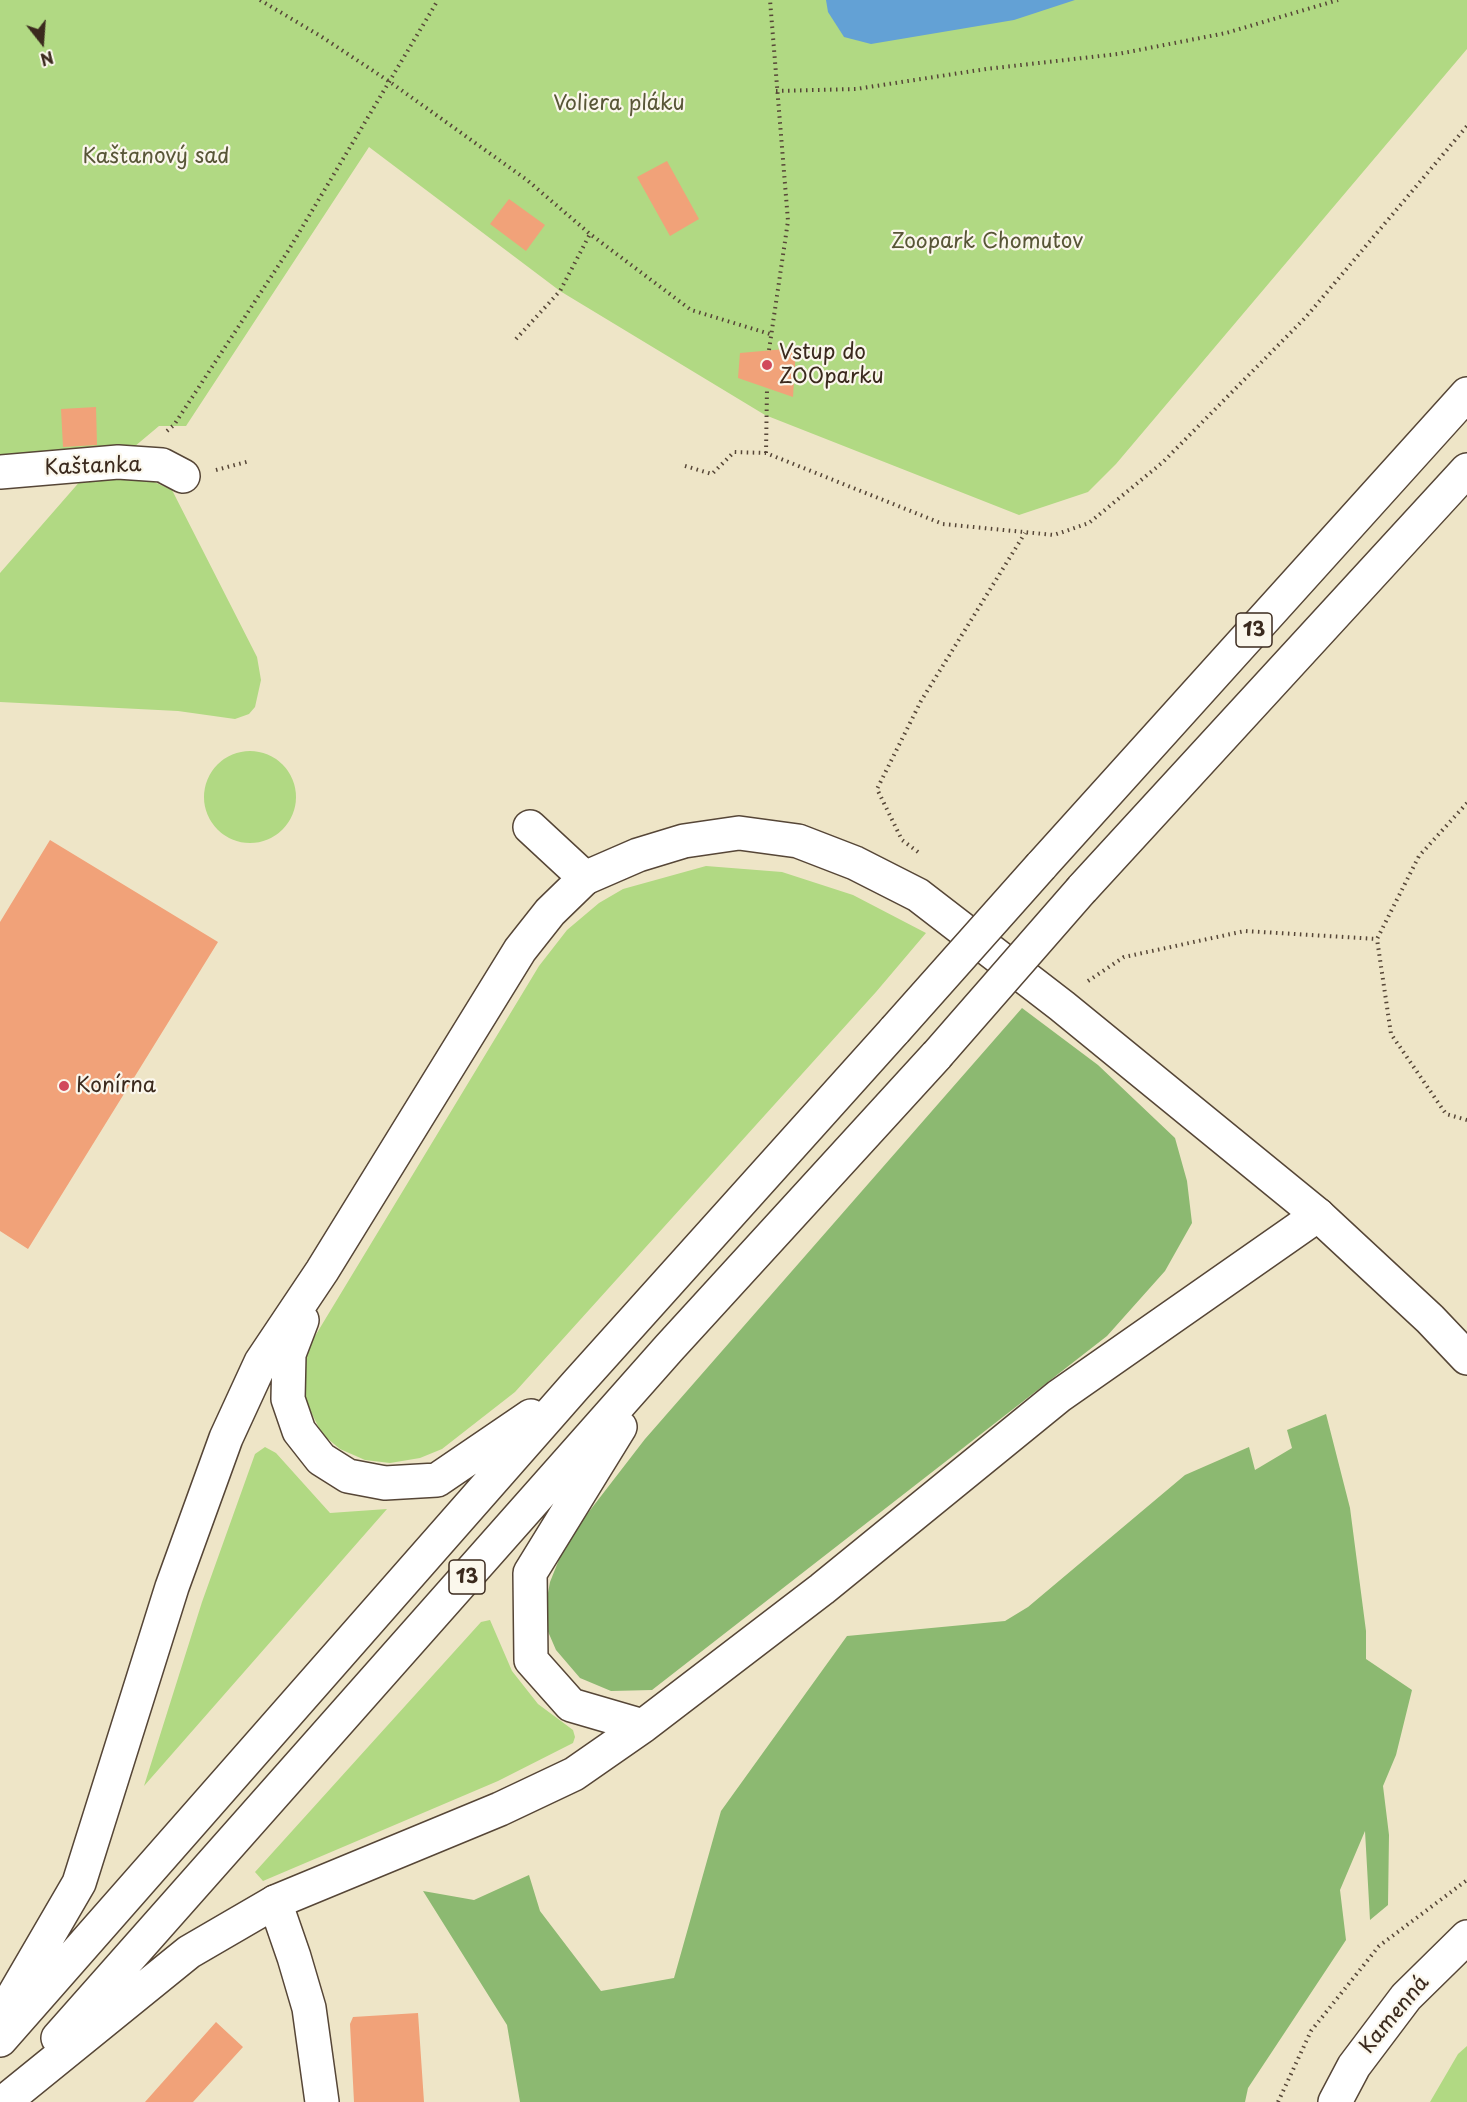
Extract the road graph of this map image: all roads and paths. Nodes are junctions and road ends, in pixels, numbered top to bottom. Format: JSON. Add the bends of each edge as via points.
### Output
{"nodes":[{"id":1,"x":260,"y":0,"type":"edge"},
{"id":2,"x":438,"y":0,"type":"edge"},
{"id":3,"x":770,"y":0,"type":"edge"},
{"id":4,"x":1338,"y":0,"type":"edge"},
{"id":5,"x":390,"y":82,"type":"junction"},
{"id":6,"x":776,"y":91,"type":"junction"},
{"id":7,"x":1467,"y":126,"type":"edge"},
{"id":8,"x":590,"y":234,"type":"junction"},
{"id":9,"x":770,"y":334,"type":"junction"},
{"id":10,"x":516,"y":339,"type":"dead end"},
{"id":11,"x":769,"y":350,"type":"dead end"},
{"id":12,"x":766,"y":388,"type":"dead end"},
{"id":13,"x":1467,"y":394,"type":"edge"},
{"id":14,"x":165,"y":432,"type":"dead end"},
{"id":15,"x":766,"y":453,"type":"junction"},
{"id":16,"x":685,"y":466,"type":"dead end"},
{"id":17,"x":1467,"y":470,"type":"edge"},
{"id":18,"x":0,"y":472,"type":"edge"},
{"id":19,"x":183,"y":476,"type":"dead end"},
{"id":20,"x":1467,"y":803,"type":"edge"},
{"id":21,"x":530,"y":827,"type":"dead end"},
{"id":22,"x":585,"y":878,"type":"junction"},
{"id":23,"x":1467,"y":1120,"type":"edge"},
{"id":24,"x":1318,"y":1215,"type":"junction"},
{"id":25,"x":322,"y":1271,"type":"junction"},
{"id":26,"x":669,"y":1348,"type":"junction"},
{"id":27,"x":1467,"y":1358,"type":"edge"},
{"id":28,"x":575,"y":1386,"type":"junction"},
{"id":29,"x":643,"y":1726,"type":"junction"},
{"id":30,"x":1467,"y":1880,"type":"edge"},
{"id":31,"x":275,"y":1902,"type":"junction"},
{"id":32,"x":1467,"y":1937,"type":"edge"},
{"id":33,"x":0,"y":2019,"type":"edge"},
{"id":34,"x":0,"y":2040,"type":"edge"},
{"id":35,"x":2,"y":2102,"type":"edge"},
{"id":36,"x":322,"y":2102,"type":"edge"},
{"id":37,"x":1278,"y":2102,"type":"edge"},
{"id":38,"x":1335,"y":2102,"type":"edge"}],
"edges":[{"from":1,"to":5,"type":"path"},
{"from":2,"to":5,"type":"path"},
{"from":3,"to":6,"type":"path"},
{"from":4,"to":6,"type":"path","via":[[1226,33],[1118,54],[856,89]]},
{"from":5,"to":8,"type":"path","via":[[526,180]]},
{"from":5,"to":14,"type":"path","via":[[288,251],[174,425]]},
{"from":6,"to":9,"type":"path","via":[[788,221]]},
{"from":7,"to":15,"type":"path","via":[[1306,317],[1163,462],[1089,523],[1054,535],[943,524]]},
{"from":8,"to":9,"type":"path","via":[[691,310]]},
{"from":8,"to":10,"type":"path","via":[[560,291]]},
{"from":9,"to":11,"type":"path"},
{"from":12,"to":15,"type":"path"},
{"from":13,"to":28,"type":"main road","number":"13","bridge":true},
{"from":15,"to":16,"type":"path","via":[[734,452],[712,474]]},
{"from":17,"to":26,"type":"main road","number":"13","bridge":true,"via":[[1082,889],[937,1055]]},
{"from":18,"to":19,"type":"main road","name":"Kaštanka","via":[[118,462],[162,465]]},
{"from":20,"to":23,"type":"path","via":[[1419,856],[1377,939],[1391,1034],[1446,1114]]},
{"from":21,"to":22,"type":"main road"},
{"from":22,"to":24,"type":"main road","via":[[684,841],[738,834],[798,841],[855,863],[918,895],[1062,1006]]},
{"from":22,"to":25,"type":"main road","via":[[550,912],[520,950]]},
{"from":24,"to":27,"type":"main road"},
{"from":24,"to":29,"type":"main road","via":[[1059,1396],[822,1589]]},
{"from":25,"to":28,"type":"main road","via":[[289,1354],[288,1399],[299,1431],[321,1459],[348,1476],[385,1483],[437,1480]]},
{"from":25,"to":33,"type":"main road","via":[[261,1362],[226,1438],[172,1587],[79,1883]]},
{"from":26,"to":29,"type":"main road","via":[[530,1573],[531,1660],[571,1705]]},
{"from":26,"to":35,"type":"main road","number":"13"},
{"from":28,"to":34,"type":"main road","number":"13"},
{"from":29,"to":31,"type":"main road","via":[[574,1774]]},
{"from":30,"to":37,"type":"path","via":[[1379,1946],[1311,2031]]},
{"from":31,"to":35,"type":"main road","via":[[189,1952]]},
{"from":31,"to":36,"type":"main road","via":[[309,2008]]},
{"from":32,"to":38,"type":"main road","name":"Kamenná","via":[[1406,1997],[1354,2066]]}]}
